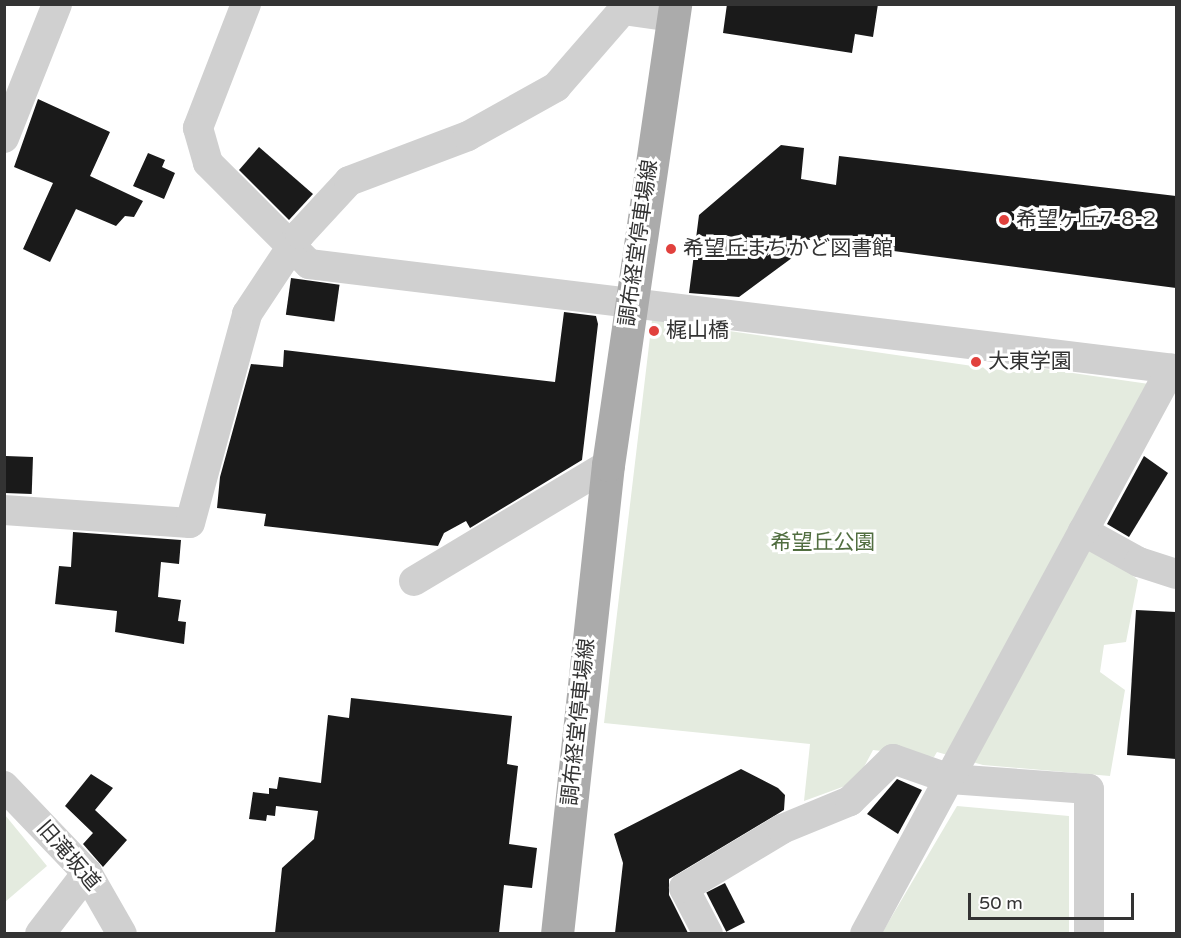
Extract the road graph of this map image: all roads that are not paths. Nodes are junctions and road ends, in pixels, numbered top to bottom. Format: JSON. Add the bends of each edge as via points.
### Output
{"nodes":[{"id":1,"x":57,"y":4,"type":"edge"},
{"id":2,"x":246,"y":4,"type":"edge"},
{"id":3,"x":620,"y":8,"type":"edge"},
{"id":4,"x":674,"y":11,"type":"edge"},
{"id":5,"x":4,"y":138,"type":"edge"},
{"id":6,"x":291,"y":247,"type":"junction"},
{"id":7,"x":630,"y":302,"type":"junction"},
{"id":8,"x":1174,"y":369,"type":"edge"},
{"id":9,"x":605,"y":486,"type":"junction"},
{"id":10,"x":4,"y":510,"type":"edge"},
{"id":11,"x":1083,"y":531,"type":"junction"},
{"id":12,"x":1176,"y":574,"type":"edge"},
{"id":13,"x":414,"y":581,"type":"dead end"},
{"id":14,"x":951,"y":778,"type":"junction"},
{"id":15,"x":4,"y":786,"type":"edge"},
{"id":16,"x":93,"y":882,"type":"junction"},
{"id":17,"x":40,"y":933,"type":"edge"},
{"id":18,"x":123,"y":933,"type":"edge"},
{"id":19,"x":556,"y":933,"type":"edge"},
{"id":20,"x":708,"y":933,"type":"edge"},
{"id":21,"x":866,"y":933,"type":"edge"},
{"id":22,"x":1089,"y":933,"type":"edge"}],
"edges":[{"from":1,"to":5,"type":"street"},
{"from":2,"to":6,"type":"street","via":[[198,128],[208,163]]},
{"from":3,"to":4,"type":"street"},
{"from":3,"to":6,"type":"street","via":[[556,87],[468,136],[349,181]]},
{"from":4,"to":7,"type":"main road","name":"調布経堂停車場線"},
{"from":6,"to":7,"type":"street","via":[[309,264]]},
{"from":6,"to":10,"type":"street","via":[[247,314],[190,523]]},
{"from":7,"to":8,"type":"street"},
{"from":7,"to":9,"type":"main road","name":"調布経堂停車場線"},
{"from":8,"to":11,"type":"street"},
{"from":9,"to":13,"type":"street"},
{"from":9,"to":19,"type":"main road","name":"調布経堂停車場線"},
{"from":11,"to":12,"type":"street","via":[[1139,562]]},
{"from":11,"to":14,"type":"street"},
{"from":14,"to":20,"type":"street","via":[[893,759],[850,801],[782,829],[684,888]]},
{"from":14,"to":21,"type":"street"},
{"from":14,"to":22,"type":"street","via":[[1089,789]]},
{"from":15,"to":16,"type":"street","name":"旧滝坂道"},
{"from":16,"to":17,"type":"street"},
{"from":16,"to":18,"type":"street","name":"旧滝坂道"}]}
